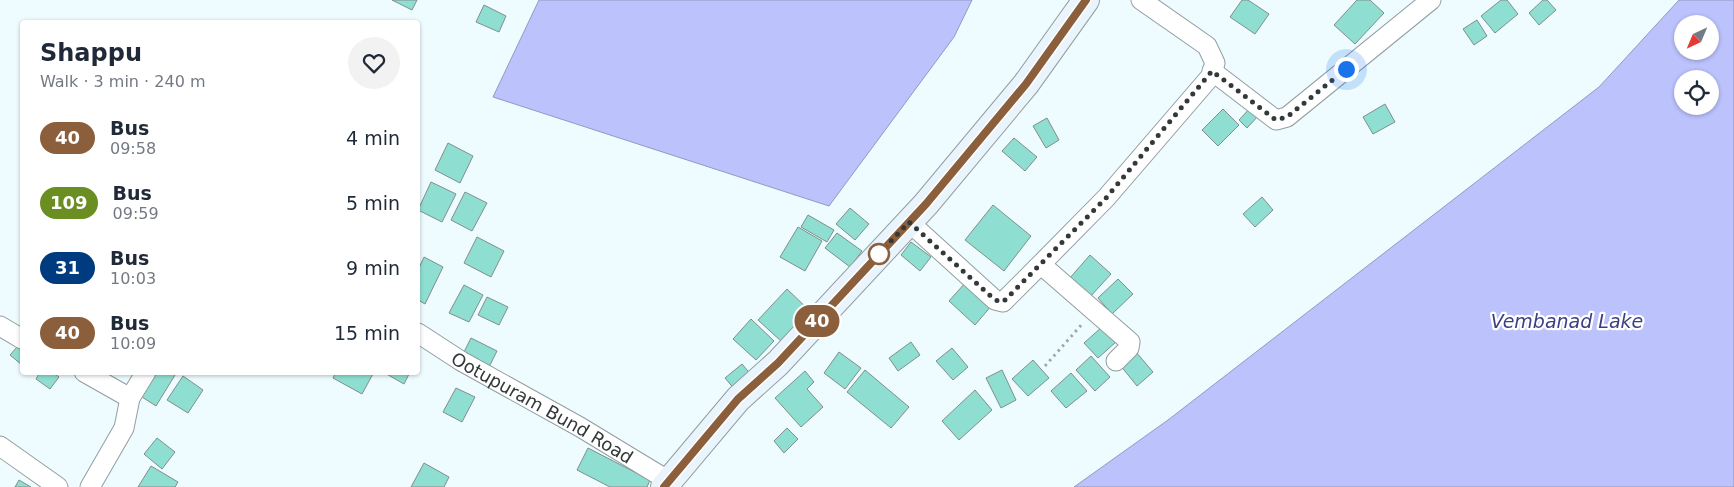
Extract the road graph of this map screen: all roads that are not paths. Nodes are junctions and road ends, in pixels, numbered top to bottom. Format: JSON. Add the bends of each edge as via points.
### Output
{"nodes":[{"id":1,"x":1086,"y":0,"type":"edge"},
{"id":2,"x":1141,"y":0,"type":"edge"},
{"id":3,"x":1431,"y":0,"type":"edge"},
{"id":4,"x":1212,"y":71,"type":"junction"},
{"id":5,"x":909,"y":222,"type":"junction"},
{"id":6,"x":1037,"y":268,"type":"junction"},
{"id":7,"x":0,"y":326,"type":"edge"},
{"id":8,"x":420,"y":334,"type":"edge"},
{"id":9,"x":20,"y":338,"type":"edge"},
{"id":10,"x":1116,"y":361,"type":"dead end"},
{"id":11,"x":89,"y":375,"type":"edge"},
{"id":12,"x":144,"y":375,"type":"edge"},
{"id":13,"x":130,"y":398,"type":"junction"},
{"id":14,"x":0,"y":446,"type":"edge"},
{"id":15,"x":666,"y":484,"type":"edge"},
{"id":16,"x":58,"y":487,"type":"edge"},
{"id":17,"x":90,"y":487,"type":"edge"}],
"edges":[{"from":1,"to":5,"type":"main road","via":[[1026,84]]},
{"from":2,"to":4,"type":"street","via":[[1207,46],[1215,63]]},
{"from":3,"to":4,"type":"street","via":[[1287,117],[1276,120]]},
{"from":4,"to":6,"type":"street","via":[[1106,198]]},
{"from":5,"to":6,"type":"street","via":[[995,300],[1003,302]]},
{"from":5,"to":15,"type":"main road","via":[[778,363],[738,399]]},
{"from":6,"to":10,"type":"street","via":[[1045,268],[1130,342],[1129,348]]},
{"from":7,"to":9,"type":"street"},
{"from":8,"to":15,"type":"street","name":"Ootupuram Bund Road","via":[[461,361],[580,427]]},
{"from":11,"to":13,"type":"street"},
{"from":12,"to":13,"type":"street"},
{"from":13,"to":17,"type":"street","via":[[124,428]]},
{"from":14,"to":16,"type":"street"}]}
